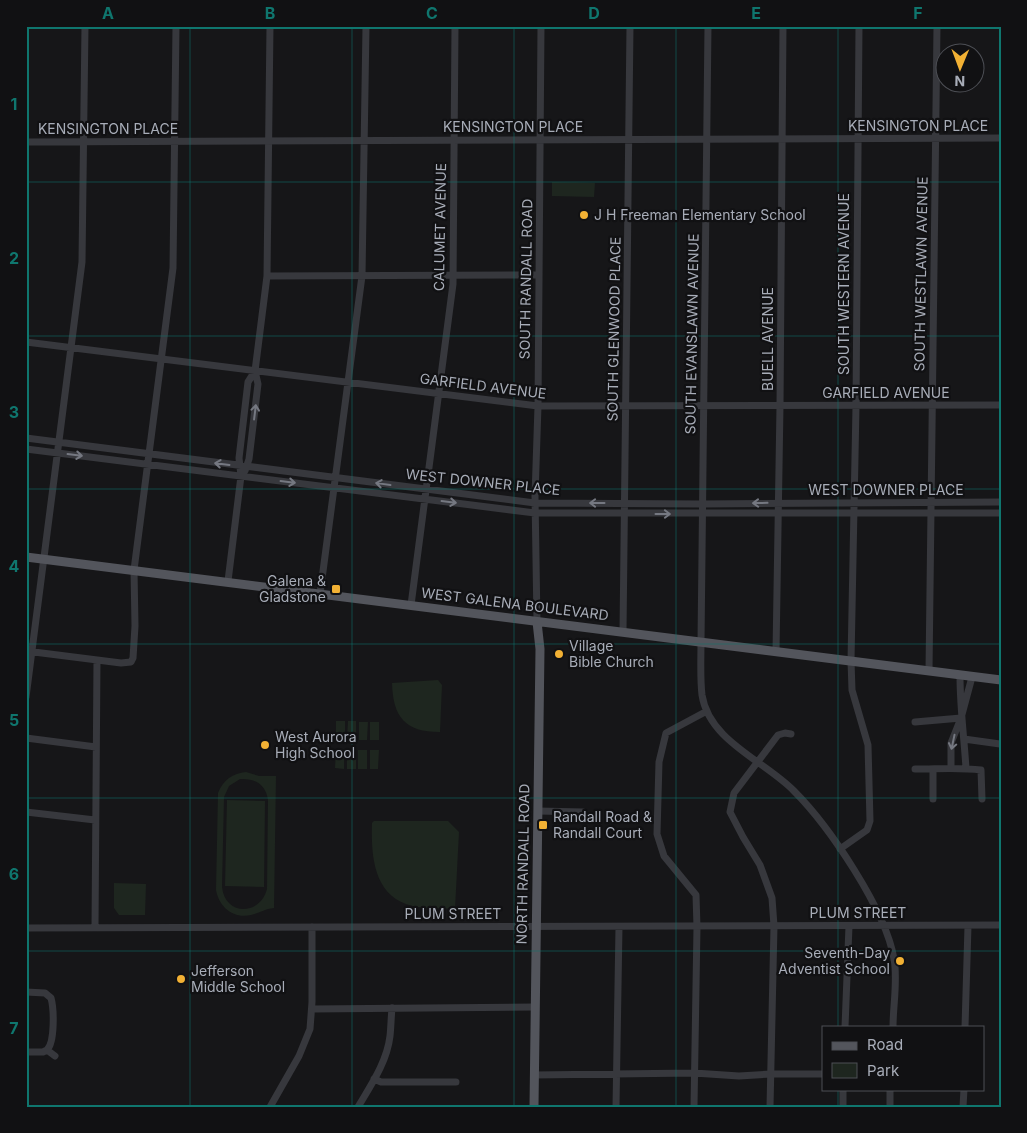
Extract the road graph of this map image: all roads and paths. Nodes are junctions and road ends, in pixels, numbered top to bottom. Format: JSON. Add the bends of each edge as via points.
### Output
{"nodes":[{"id":1,"x":85,"y":26,"type":"edge"},
{"id":2,"x":176,"y":26,"type":"edge"},
{"id":3,"x":270,"y":26,"type":"edge"},
{"id":4,"x":366,"y":26,"type":"edge"},
{"id":5,"x":456,"y":26,"type":"edge"},
{"id":6,"x":541,"y":26,"type":"edge"},
{"id":7,"x":630,"y":26,"type":"edge"},
{"id":8,"x":708,"y":26,"type":"edge"},
{"id":9,"x":783,"y":26,"type":"edge"},
{"id":10,"x":859,"y":26,"type":"edge"},
{"id":11,"x":936,"y":26,"type":"edge"},
{"id":12,"x":1001,"y":138,"type":"edge"},
{"id":13,"x":781,"y":139,"type":"junction"},
{"id":14,"x":858,"y":139,"type":"junction"},
{"id":15,"x":936,"y":139,"type":"junction"},
{"id":16,"x":268,"y":140,"type":"junction"},
{"id":17,"x":453,"y":140,"type":"junction"},
{"id":18,"x":540,"y":140,"type":"junction"},
{"id":19,"x":629,"y":140,"type":"junction"},
{"id":20,"x":707,"y":140,"type":"junction"},
{"id":21,"x":84,"y":141,"type":"junction"},
{"id":22,"x":174,"y":141,"type":"junction"},
{"id":23,"x":364,"y":141,"type":"junction"},
{"id":24,"x":26,"y":142,"type":"edge"},
{"id":25,"x":454,"y":275,"type":"junction"},
{"id":26,"x":538,"y":275,"type":"junction"},
{"id":27,"x":267,"y":276,"type":"junction"},
{"id":28,"x":362,"y":276,"type":"junction"},
{"id":29,"x":26,"y":342,"type":"edge"},
{"id":30,"x":71,"y":347,"type":"junction"},
{"id":31,"x":161,"y":358,"type":"junction"},
{"id":32,"x":255,"y":371,"type":"junction"},
{"id":33,"x":348,"y":382,"type":"junction"},
{"id":34,"x":438,"y":393,"type":"junction"},
{"id":35,"x":932,"y":405,"type":"junction"},
{"id":36,"x":1001,"y":405,"type":"edge"},
{"id":37,"x":538,"y":406,"type":"junction"},
{"id":38,"x":626,"y":406,"type":"junction"},
{"id":39,"x":704,"y":406,"type":"junction"},
{"id":40,"x":780,"y":406,"type":"junction"},
{"id":41,"x":856,"y":406,"type":"junction"},
{"id":42,"x":26,"y":438,"type":"edge"},
{"id":43,"x":59,"y":443,"type":"junction"},
{"id":44,"x":26,"y":449,"type":"edge"},
{"id":45,"x":58,"y":453,"type":"junction"},
{"id":46,"x":150,"y":454,"type":"junction"},
{"id":47,"x":148,"y":464,"type":"junction"},
{"id":48,"x":243,"y":466,"type":"junction"},
{"id":49,"x":241,"y":476,"type":"junction"},
{"id":50,"x":336,"y":477,"type":"junction"},
{"id":51,"x":334,"y":488,"type":"junction"},
{"id":52,"x":426,"y":490,"type":"junction"},
{"id":53,"x":425,"y":499,"type":"junction"},
{"id":54,"x":778,"y":502,"type":"junction"},
{"id":55,"x":854,"y":502,"type":"junction"},
{"id":56,"x":932,"y":502,"type":"junction"},
{"id":57,"x":1001,"y":502,"type":"edge"},
{"id":58,"x":535,"y":503,"type":"junction"},
{"id":59,"x":625,"y":503,"type":"junction"},
{"id":60,"x":702,"y":504,"type":"junction"},
{"id":61,"x":535,"y":513,"type":"junction"},
{"id":62,"x":778,"y":513,"type":"junction"},
{"id":63,"x":854,"y":513,"type":"junction"},
{"id":64,"x":932,"y":513,"type":"junction"},
{"id":65,"x":1001,"y":513,"type":"edge"},
{"id":66,"x":624,"y":514,"type":"junction"},
{"id":67,"x":702,"y":514,"type":"junction"},
{"id":68,"x":26,"y":557,"type":"edge"},
{"id":69,"x":45,"y":559,"type":"junction"},
{"id":70,"x":134,"y":570,"type":"junction"},
{"id":71,"x":228,"y":581,"type":"junction"},
{"id":72,"x":320,"y":594,"type":"junction"},
{"id":73,"x":411,"y":605,"type":"junction"},
{"id":74,"x":537,"y":622,"type":"junction"},
{"id":75,"x":623,"y":632,"type":"junction"},
{"id":76,"x":701,"y":642,"type":"junction"},
{"id":77,"x":29,"y":652,"type":"edge"},
{"id":78,"x":776,"y":652,"type":"junction"},
{"id":79,"x":97,"y":660,"type":"junction"},
{"id":80,"x":851,"y":661,"type":"junction"},
{"id":81,"x":929,"y":672,"type":"junction"},
{"id":82,"x":960,"y":676,"type":"junction"},
{"id":83,"x":972,"y":677,"type":"junction"},
{"id":84,"x":1001,"y":680,"type":"edge"},
{"id":85,"x":26,"y":697,"type":"edge"},
{"id":86,"x":707,"y":711,"type":"junction"},
{"id":87,"x":961,"y":718,"type":"junction"},
{"id":88,"x":915,"y":722,"type":"dead end"},
{"id":89,"x":791,"y":734,"type":"dead end"},
{"id":90,"x":26,"y":738,"type":"edge"},
{"id":91,"x":964,"y":739,"type":"junction"},
{"id":92,"x":1000,"y":744,"type":"edge"},
{"id":93,"x":96,"y":747,"type":"junction"},
{"id":94,"x":758,"y":763,"type":"junction"},
{"id":95,"x":952,"y":768,"type":"junction"},
{"id":96,"x":966,"y":768,"type":"junction"},
{"id":97,"x":915,"y":769,"type":"dead end"},
{"id":98,"x":933,"y":769,"type":"junction"},
{"id":99,"x":933,"y":798,"type":"dead end"},
{"id":100,"x":982,"y":799,"type":"dead end"},
{"id":101,"x":538,"y":811,"type":"junction"},
{"id":102,"x":26,"y":812,"type":"edge"},
{"id":103,"x":583,"y":812,"type":"dead end"},
{"id":104,"x":95,"y":820,"type":"junction"},
{"id":105,"x":840,"y":849,"type":"junction"},
{"id":106,"x":882,"y":925,"type":"junction"},
{"id":107,"x":1001,"y":925,"type":"edge"},
{"id":108,"x":774,"y":926,"type":"junction"},
{"id":109,"x":850,"y":926,"type":"junction"},
{"id":110,"x":968,"y":926,"type":"junction"},
{"id":111,"x":312,"y":927,"type":"junction"},
{"id":112,"x":536,"y":927,"type":"junction"},
{"id":113,"x":619,"y":927,"type":"junction"},
{"id":114,"x":697,"y":927,"type":"junction"},
{"id":115,"x":26,"y":928,"type":"edge"},
{"id":116,"x":95,"y":928,"type":"junction"},
{"id":117,"x":26,"y":992,"type":"edge"},
{"id":118,"x":535,"y":1007,"type":"junction"},
{"id":119,"x":392,"y":1008,"type":"junction"},
{"id":120,"x":312,"y":1009,"type":"junction"},
{"id":121,"x":845,"y":1026,"type":"edge"},
{"id":122,"x":892,"y":1026,"type":"edge"},
{"id":123,"x":965,"y":1026,"type":"edge"},
{"id":124,"x":47,"y":1050,"type":"junction"},
{"id":125,"x":26,"y":1052,"type":"edge"},
{"id":126,"x":55,"y":1056,"type":"dead end"},
{"id":127,"x":694,"y":1073,"type":"junction"},
{"id":128,"x":771,"y":1074,"type":"junction"},
{"id":129,"x":822,"y":1074,"type":"edge"},
{"id":130,"x":534,"y":1075,"type":"junction"},
{"id":131,"x":617,"y":1075,"type":"junction"},
{"id":132,"x":374,"y":1079,"type":"junction"},
{"id":133,"x":456,"y":1082,"type":"dead end"},
{"id":134,"x":843,"y":1090,"type":"edge"},
{"id":135,"x":890,"y":1090,"type":"edge"},
{"id":136,"x":964,"y":1090,"type":"edge"},
{"id":137,"x":270,"y":1107,"type":"edge"},
{"id":138,"x":358,"y":1107,"type":"edge"},
{"id":139,"x":534,"y":1107,"type":"edge"},
{"id":140,"x":616,"y":1107,"type":"edge"},
{"id":141,"x":694,"y":1107,"type":"edge"},
{"id":142,"x":770,"y":1107,"type":"edge"},
{"id":143,"x":843,"y":1107,"type":"edge"},
{"id":144,"x":890,"y":1107,"type":"edge"},
{"id":145,"x":963,"y":1107,"type":"edge"}],
"edges":[{"from":1,"to":21,"type":"street"},
{"from":2,"to":22,"type":"street"},
{"from":3,"to":16,"type":"street"},
{"from":4,"to":23,"type":"street"},
{"from":5,"to":17,"type":"street","name":"CALUMET AVENUE"},
{"from":6,"to":18,"type":"street","name":"SOUTH RANDALL ROAD"},
{"from":7,"to":19,"type":"street","name":"SOUTH GLENWOOD PLACE"},
{"from":8,"to":20,"type":"street","name":"SOUTH EVANSLAWN AVENUE"},
{"from":9,"to":13,"type":"street","name":"BUELL AVENUE"},
{"from":10,"to":14,"type":"street","name":"SOUTH WESTERN AVENUE"},
{"from":11,"to":15,"type":"street","name":"SOUTH WESTLAWN AVENUE"},
{"from":12,"to":15,"type":"street","name":"KENSINGTON PLACE"},
{"from":13,"to":14,"type":"street","name":"KENSINGTON PLACE"},
{"from":13,"to":20,"type":"street","name":"KENSINGTON PLACE"},
{"from":13,"to":40,"type":"street","name":"BUELL AVENUE"},
{"from":14,"to":15,"type":"street","name":"KENSINGTON PLACE"},
{"from":14,"to":41,"type":"street","name":"SOUTH WESTERN AVENUE"},
{"from":15,"to":35,"type":"street","name":"SOUTH WESTLAWN AVENUE"},
{"from":16,"to":22,"type":"street","name":"KENSINGTON PLACE"},
{"from":16,"to":23,"type":"street","name":"KENSINGTON PLACE"},
{"from":16,"to":27,"type":"street"},
{"from":17,"to":18,"type":"street","name":"KENSINGTON PLACE"},
{"from":17,"to":23,"type":"street","name":"KENSINGTON PLACE"},
{"from":17,"to":25,"type":"street","name":"CALUMET AVENUE"},
{"from":18,"to":19,"type":"street","name":"KENSINGTON PLACE"},
{"from":18,"to":26,"type":"street","name":"SOUTH RANDALL ROAD"},
{"from":19,"to":20,"type":"street","name":"KENSINGTON PLACE"},
{"from":19,"to":38,"type":"street","name":"SOUTH GLENWOOD PLACE"},
{"from":20,"to":39,"type":"street","name":"SOUTH EVANSLAWN AVENUE"},
{"from":21,"to":22,"type":"street","name":"KENSINGTON PLACE"},
{"from":21,"to":24,"type":"street","name":"KENSINGTON PLACE"},
{"from":21,"to":30,"type":"street","via":[[82,262]]},
{"from":22,"to":31,"type":"street","via":[[172,268]]},
{"from":23,"to":28,"type":"street"},
{"from":25,"to":26,"type":"street"},
{"from":25,"to":28,"type":"street"},
{"from":25,"to":34,"type":"street","name":"CALUMET AVENUE"},
{"from":26,"to":37,"type":"street","name":"SOUTH RANDALL ROAD"},
{"from":27,"to":28,"type":"street"},
{"from":27,"to":32,"type":"street"},
{"from":28,"to":33,"type":"street"},
{"from":29,"to":30,"type":"street","name":"GARFIELD AVENUE"},
{"from":30,"to":31,"type":"street","name":"GARFIELD AVENUE"},
{"from":30,"to":43,"type":"street"},
{"from":31,"to":32,"type":"street","name":"GARFIELD AVENUE"},
{"from":31,"to":46,"type":"street"},
{"from":32,"to":33,"type":"street","name":"GARFIELD AVENUE"},
{"from":32,"to":48,"type":"street","via":[[258,384]]},
{"from":33,"to":34,"type":"street","name":"GARFIELD AVENUE"},
{"from":33,"to":50,"type":"street"},
{"from":34,"to":37,"type":"street","name":"GARFIELD AVENUE"},
{"from":34,"to":52,"type":"street","name":"CALUMET AVENUE"},
{"from":35,"to":36,"type":"street","name":"GARFIELD AVENUE"},
{"from":35,"to":41,"type":"street","name":"GARFIELD AVENUE"},
{"from":35,"to":56,"type":"street","name":"SOUTH WESTLAWN AVENUE"},
{"from":37,"to":38,"type":"street","name":"GARFIELD AVENUE"},
{"from":37,"to":58,"type":"street","name":"SOUTH RANDALL ROAD"},
{"from":38,"to":39,"type":"street","name":"GARFIELD AVENUE"},
{"from":38,"to":59,"type":"street","name":"SOUTH GLENWOOD PLACE"},
{"from":39,"to":40,"type":"street","name":"GARFIELD AVENUE"},
{"from":39,"to":60,"type":"street","name":"SOUTH EVANSLAWN AVENUE"},
{"from":40,"to":41,"type":"street","name":"GARFIELD AVENUE"},
{"from":40,"to":54,"type":"street","name":"BUELL AVENUE"},
{"from":41,"to":55,"type":"street","name":"SOUTH WESTERN AVENUE"},
{"from":42,"to":43,"type":"street","name":"WEST DOWNER PLACE"},
{"from":43,"to":45,"type":"street"},
{"from":43,"to":46,"type":"street","name":"WEST DOWNER PLACE"},
{"from":44,"to":45,"type":"street","name":"WEST DOWNER PLACE"},
{"from":45,"to":47,"type":"street","name":"WEST DOWNER PLACE","one_way":true},
{"from":45,"to":69,"type":"street"},
{"from":46,"to":47,"type":"street"},
{"from":48,"to":46,"type":"street","name":"WEST DOWNER PLACE","one_way":true},
{"from":47,"to":49,"type":"street","name":"WEST DOWNER PLACE"},
{"from":47,"to":70,"type":"street"},
{"from":48,"to":49,"type":"street"},
{"from":48,"to":50,"type":"street","name":"WEST DOWNER PLACE"},
{"from":49,"to":51,"type":"street","name":"WEST DOWNER PLACE","one_way":true},
{"from":49,"to":71,"type":"street"},
{"from":50,"to":51,"type":"street"},
{"from":52,"to":50,"type":"street","name":"WEST DOWNER PLACE","one_way":true},
{"from":51,"to":53,"type":"street","name":"WEST DOWNER PLACE"},
{"from":51,"to":72,"type":"street"},
{"from":52,"to":53,"type":"street","name":"CALUMET AVENUE"},
{"from":52,"to":58,"type":"street","name":"WEST DOWNER PLACE"},
{"from":53,"to":61,"type":"street","name":"WEST DOWNER PLACE","one_way":true},
{"from":53,"to":73,"type":"street","name":"CALUMET AVENUE"},
{"from":54,"to":55,"type":"street","name":"WEST DOWNER PLACE"},
{"from":54,"to":60,"type":"street","name":"WEST DOWNER PLACE","one_way":true},
{"from":54,"to":62,"type":"street","name":"BUELL AVENUE"},
{"from":55,"to":56,"type":"street","name":"WEST DOWNER PLACE"},
{"from":55,"to":63,"type":"street","name":"SOUTH WESTERN AVENUE"},
{"from":56,"to":57,"type":"street","name":"WEST DOWNER PLACE"},
{"from":56,"to":64,"type":"street","name":"SOUTH WESTLAWN AVENUE"},
{"from":59,"to":58,"type":"street","name":"WEST DOWNER PLACE","one_way":true},
{"from":58,"to":61,"type":"street","name":"SOUTH RANDALL ROAD"},
{"from":59,"to":60,"type":"street","name":"WEST DOWNER PLACE"},
{"from":59,"to":66,"type":"street","name":"SOUTH GLENWOOD PLACE"},
{"from":60,"to":67,"type":"street","name":"SOUTH EVANSLAWN AVENUE"},
{"from":61,"to":66,"type":"street","name":"WEST DOWNER PLACE"},
{"from":61,"to":74,"type":"street","name":"SOUTH RANDALL ROAD"},
{"from":62,"to":63,"type":"street","name":"WEST DOWNER PLACE"},
{"from":62,"to":67,"type":"street","name":"WEST DOWNER PLACE"},
{"from":62,"to":78,"type":"street","name":"BUELL AVENUE"},
{"from":63,"to":64,"type":"street","name":"WEST DOWNER PLACE"},
{"from":63,"to":80,"type":"street","name":"SOUTH WESTERN AVENUE"},
{"from":64,"to":65,"type":"street","name":"WEST DOWNER PLACE"},
{"from":64,"to":81,"type":"street","name":"SOUTH WESTLAWN AVENUE"},
{"from":66,"to":67,"type":"street","name":"WEST DOWNER PLACE","one_way":true},
{"from":66,"to":75,"type":"street","name":"SOUTH GLENWOOD PLACE"},
{"from":67,"to":76,"type":"street","name":"SOUTH EVANSLAWN AVENUE"},
{"from":68,"to":69,"type":"main road","name":"WEST GALENA BOULEVARD"},
{"from":69,"to":70,"type":"main road","name":"WEST GALENA BOULEVARD"},
{"from":69,"to":77,"type":"street"},
{"from":70,"to":71,"type":"main road","name":"WEST GALENA BOULEVARD"},
{"from":70,"to":79,"type":"street","via":[[134,658],[127,663]]},
{"from":71,"to":72,"type":"main road","name":"WEST GALENA BOULEVARD"},
{"from":72,"to":73,"type":"main road","name":"WEST GALENA BOULEVARD"},
{"from":73,"to":74,"type":"main road","name":"WEST GALENA BOULEVARD"},
{"from":74,"to":75,"type":"main road","name":"WEST GALENA BOULEVARD"},
{"from":74,"to":101,"type":"main road","name":"NORTH RANDALL ROAD","via":[[540,650]]},
{"from":75,"to":76,"type":"main road","name":"WEST GALENA BOULEVARD"},
{"from":76,"to":78,"type":"main road","name":"WEST GALENA BOULEVARD"},
{"from":76,"to":86,"type":"street","name":"SOUTH EVANSLAWN AVENUE","via":[[702,696]]},
{"from":77,"to":79,"type":"street"},
{"from":77,"to":85,"type":"street"},
{"from":78,"to":80,"type":"main road","name":"WEST GALENA BOULEVARD"},
{"from":79,"to":93,"type":"street"},
{"from":80,"to":81,"type":"main road","name":"WEST GALENA BOULEVARD"},
{"from":80,"to":105,"type":"street","name":"SOUTH WESTERN AVENUE","via":[[852,690],[868,745],[870,821],[867,830]]},
{"from":81,"to":82,"type":"main road","name":"WEST GALENA BOULEVARD"},
{"from":82,"to":83,"type":"main road","name":"WEST GALENA BOULEVARD"},
{"from":82,"to":87,"type":"street"},
{"from":83,"to":84,"type":"main road","name":"WEST GALENA BOULEVARD"},
{"from":83,"to":87,"type":"street"},
{"from":86,"to":94,"type":"street","via":[[719,731]]},
{"from":86,"to":114,"type":"street","via":[[666,733],[659,762],[658,834],[664,856],[696,895]]},
{"from":87,"to":88,"type":"street"},
{"from":87,"to":91,"type":"street"},
{"from":87,"to":95,"type":"street","one_way":true,"via":[[951,743]]},
{"from":89,"to":94,"type":"street","via":[[778,735]]},
{"from":90,"to":93,"type":"street"},
{"from":91,"to":92,"type":"street"},
{"from":91,"to":96,"type":"street"},
{"from":93,"to":104,"type":"street"},
{"from":94,"to":105,"type":"street","via":[[794,790]]},
{"from":94,"to":108,"type":"street","via":[[734,793],[730,812],[760,865],[772,898]]},
{"from":95,"to":96,"type":"street"},
{"from":95,"to":98,"type":"street"},
{"from":96,"to":100,"type":"street","via":[[981,770]]},
{"from":97,"to":98,"type":"street"},
{"from":98,"to":99,"type":"street"},
{"from":101,"to":103,"type":"street"},
{"from":101,"to":112,"type":"main road","name":"NORTH RANDALL ROAD"},
{"from":102,"to":104,"type":"street"},
{"from":104,"to":116,"type":"street"},
{"from":105,"to":106,"type":"street"},
{"from":106,"to":109,"type":"street","name":"PLUM STREET"},
{"from":106,"to":110,"type":"street","name":"PLUM STREET"},
{"from":106,"to":122,"type":"street","via":[[894,959]]},
{"from":107,"to":110,"type":"street","name":"PLUM STREET"},
{"from":108,"to":109,"type":"street","name":"PLUM STREET"},
{"from":108,"to":114,"type":"street","name":"PLUM STREET"},
{"from":108,"to":128,"type":"street"},
{"from":109,"to":121,"type":"street"},
{"from":110,"to":123,"type":"street"},
{"from":111,"to":112,"type":"street","name":"PLUM STREET"},
{"from":111,"to":116,"type":"street","name":"PLUM STREET"},
{"from":111,"to":120,"type":"street"},
{"from":112,"to":113,"type":"street","name":"PLUM STREET"},
{"from":112,"to":118,"type":"main road","name":"NORTH RANDALL ROAD"},
{"from":113,"to":114,"type":"street","name":"PLUM STREET"},
{"from":113,"to":131,"type":"street"},
{"from":114,"to":127,"type":"street"},
{"from":115,"to":116,"type":"street","name":"PLUM STREET"},
{"from":117,"to":124,"type":"street","via":[[45,993],[52,1001],[52,1040]]},
{"from":118,"to":119,"type":"street"},
{"from":118,"to":130,"type":"main road","name":"NORTH RANDALL ROAD"},
{"from":119,"to":120,"type":"street"},
{"from":119,"to":132,"type":"street","via":[[389,1044]]},
{"from":120,"to":137,"type":"street","via":[[304,1046]]},
{"from":124,"to":125,"type":"street"},
{"from":124,"to":126,"type":"street"},
{"from":127,"to":128,"type":"street"},
{"from":127,"to":131,"type":"street"},
{"from":127,"to":141,"type":"street"},
{"from":128,"to":129,"type":"street"},
{"from":128,"to":142,"type":"street"},
{"from":130,"to":131,"type":"street"},
{"from":130,"to":139,"type":"main road","name":"NORTH RANDALL ROAD"},
{"from":131,"to":140,"type":"street"},
{"from":132,"to":133,"type":"street","via":[[381,1082]]},
{"from":132,"to":138,"type":"street"},
{"from":134,"to":143,"type":"street"},
{"from":135,"to":144,"type":"street"},
{"from":136,"to":145,"type":"street"}]}
